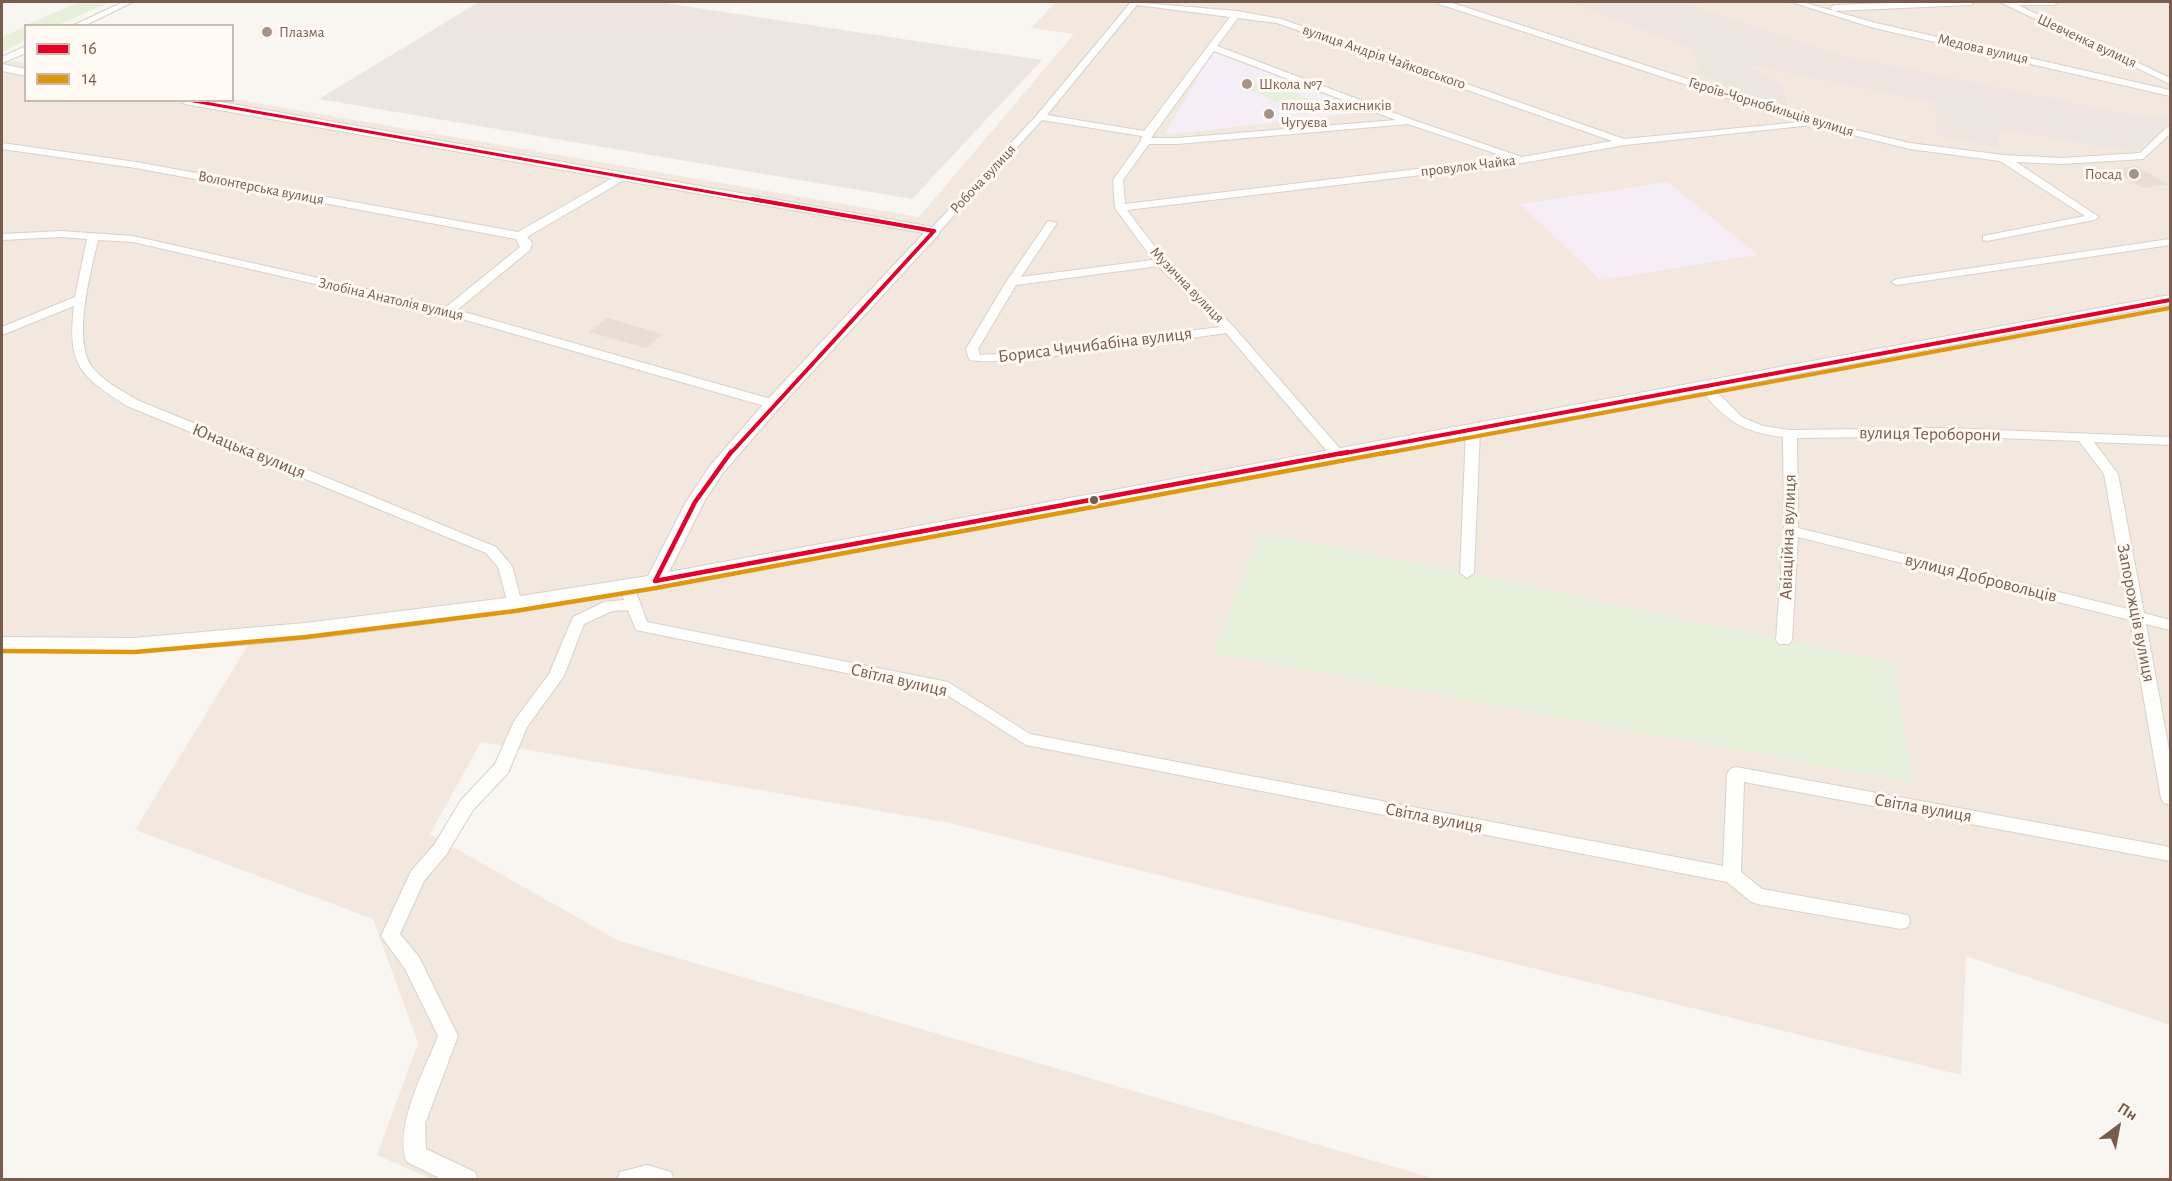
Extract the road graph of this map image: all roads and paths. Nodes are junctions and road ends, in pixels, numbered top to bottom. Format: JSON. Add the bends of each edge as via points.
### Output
{"nodes":[{"id":1,"x":129,"y":2,"type":"edge"},
{"id":2,"x":1135,"y":2,"type":"edge"},
{"id":3,"x":1442,"y":2,"type":"edge"},
{"id":4,"x":1796,"y":2,"type":"edge"},
{"id":5,"x":1971,"y":2,"type":"edge"},
{"id":6,"x":2005,"y":2,"type":"edge"},
{"id":7,"x":2054,"y":2,"type":"edge"},
{"id":8,"x":1820,"y":9,"type":"junction"},
{"id":9,"x":1237,"y":14,"type":"junction"},
{"id":10,"x":80,"y":24,"type":"edge"},
{"id":11,"x":1213,"y":48,"type":"junction"},
{"id":12,"x":24,"y":50,"type":"edge"},
{"id":13,"x":2,"y":60,"type":"edge"},
{"id":14,"x":2,"y":68,"type":"edge"},
{"id":15,"x":24,"y":73,"type":"edge"},
{"id":16,"x":2170,"y":81,"type":"edge"},
{"id":17,"x":2170,"y":93,"type":"edge"},
{"id":18,"x":196,"y":102,"type":"edge"},
{"id":19,"x":1040,"y":117,"type":"junction"},
{"id":20,"x":1410,"y":122,"type":"junction"},
{"id":21,"x":1815,"y":123,"type":"junction"},
{"id":22,"x":2170,"y":129,"type":"edge"},
{"id":23,"x":1146,"y":137,"type":"junction"},
{"id":24,"x":1625,"y":142,"type":"junction"},
{"id":25,"x":2,"y":146,"type":"edge"},
{"id":26,"x":2003,"y":158,"type":"junction"},
{"id":27,"x":1522,"y":160,"type":"junction"},
{"id":28,"x":620,"y":178,"type":"junction"},
{"id":29,"x":1120,"y":207,"type":"junction"},
{"id":30,"x":1052,"y":223,"type":"dead end"},
{"id":31,"x":934,"y":231,"type":"junction"},
{"id":32,"x":94,"y":235,"type":"junction"},
{"id":33,"x":520,"y":236,"type":"junction"},
{"id":34,"x":2,"y":237,"type":"edge"},
{"id":35,"x":1988,"y":238,"type":"dead end"},
{"id":36,"x":2170,"y":242,"type":"edge"},
{"id":37,"x":1161,"y":262,"type":"junction"},
{"id":38,"x":1012,"y":282,"type":"junction"},
{"id":39,"x":1897,"y":282,"type":"dead end"},
{"id":40,"x":79,"y":300,"type":"junction"},
{"id":41,"x":2170,"y":300,"type":"edge"},
{"id":42,"x":448,"y":311,"type":"junction"},
{"id":43,"x":1229,"y":328,"type":"junction"},
{"id":44,"x":2,"y":331,"type":"edge"},
{"id":45,"x":1705,"y":387,"type":"junction"},
{"id":46,"x":773,"y":404,"type":"junction"},
{"id":47,"x":1473,"y":431,"type":"junction"},
{"id":48,"x":1790,"y":434,"type":"junction"},
{"id":49,"x":2083,"y":437,"type":"junction"},
{"id":50,"x":2169,"y":440,"type":"edge"},
{"id":51,"x":1337,"y":454,"type":"junction"},
{"id":52,"x":1791,"y":531,"type":"junction"},
{"id":53,"x":1467,"y":573,"type":"dead end"},
{"id":54,"x":656,"y":581,"type":"junction"},
{"id":55,"x":630,"y":595,"type":"junction"},
{"id":56,"x":514,"y":604,"type":"junction"},
{"id":57,"x":2137,"y":617,"type":"junction"},
{"id":58,"x":2170,"y":625,"type":"edge"},
{"id":59,"x":1784,"y":640,"type":"dead end"},
{"id":60,"x":2,"y":644,"type":"edge"},
{"id":61,"x":2170,"y":798,"type":"edge"},
{"id":62,"x":2170,"y":854,"type":"edge"},
{"id":63,"x":1732,"y":875,"type":"junction"},
{"id":64,"x":1901,"y":921,"type":"dead end"},
{"id":65,"x":467,"y":1179,"type":"edge"},
{"id":66,"x":628,"y":1179,"type":"edge"},
{"id":67,"x":663,"y":1179,"type":"edge"}],
"edges":[{"from":1,"to":10,"type":"street"},
{"from":2,"to":9,"type":"street","name":"вулиця Андрія Чайковського"},
{"from":2,"to":19,"type":"street","name":"Робоча вулиця"},
{"from":3,"to":21,"type":"street","name":"Героїв-Чорнобильців вулиця"},
{"from":4,"to":8,"type":"street","name":"Медова вулиця"},
{"from":5,"to":8,"type":"street"},
{"from":6,"to":7,"type":"street"},
{"from":6,"to":16,"type":"street","name":"Шевченка вулиця"},
{"from":8,"to":17,"type":"street","name":"Медова вулиця"},
{"from":9,"to":11,"type":"street"},
{"from":9,"to":24,"type":"street","name":"вулиця Андрія Чайковського","via":[[1278,21],[1345,43]]},
{"from":11,"to":20,"type":"street"},
{"from":11,"to":23,"type":"street"},
{"from":12,"to":13,"type":"street"},
{"from":14,"to":15,"type":"street"},
{"from":18,"to":28,"type":"street"},
{"from":19,"to":23,"type":"street"},
{"from":19,"to":31,"type":"street","name":"Робоча вулиця"},
{"from":20,"to":23,"type":"street","via":[[1178,141]]},
{"from":20,"to":27,"type":"street"},
{"from":21,"to":24,"type":"street","name":"провулок Чайка"},
{"from":21,"to":26,"type":"street","name":"Героїв-Чорнобильців вулиця","via":[[1910,146]]},
{"from":22,"to":26,"type":"street","name":"Героїв-Чорнобильців вулиця","via":[[2143,156],[2062,161]]},
{"from":23,"to":29,"type":"street","via":[[1118,180]]},
{"from":24,"to":27,"type":"street","name":"провулок Чайка"},
{"from":25,"to":33,"type":"street","name":"Волонтерська вулиця","via":[[136,165]]},
{"from":26,"to":35,"type":"street","via":[[2094,217]]},
{"from":27,"to":29,"type":"street","name":"провулок Чайка"},
{"from":28,"to":31,"type":"street"},
{"from":28,"to":33,"type":"street"},
{"from":29,"to":37,"type":"street","name":"Музична вулиця"},
{"from":30,"to":38,"type":"street","name":"Бориса Чичибабіна вулиця"},
{"from":31,"to":46,"type":"street","name":"Робоча вулиця"},
{"from":32,"to":34,"type":"street","name":"Злобіна Анатолія вулиця"},
{"from":32,"to":40,"type":"street","name":"Юнацька вулиця"},
{"from":32,"to":42,"type":"street","name":"Злобіна Анатолія вулиця","via":[[133,239]]},
{"from":33,"to":42,"type":"street","via":[[526,248]]},
{"from":36,"to":39,"type":"street"},
{"from":37,"to":38,"type":"street"},
{"from":37,"to":43,"type":"street","name":"Музична вулиця"},
{"from":38,"to":43,"type":"street","name":"Бориса Чичибабіна вулиця","via":[[972,349],[975,359]]},
{"from":40,"to":44,"type":"street"},
{"from":40,"to":56,"type":"street","name":"Юнацька вулиця","via":[[79,349],[84,365],[104,386],[132,403],[491,550],[505,566]]},
{"from":41,"to":45,"type":"street"},
{"from":42,"to":46,"type":"street","name":"Злобіна Анатолія вулиця"},
{"from":43,"to":51,"type":"street","name":"Музична вулиця"},
{"from":45,"to":47,"type":"street"},
{"from":45,"to":48,"type":"street","name":"вулиця Тероборони","via":[[1737,420],[1760,430]]},
{"from":46,"to":54,"type":"street","name":"Робоча вулиця","via":[[715,471],[695,501]]},
{"from":47,"to":51,"type":"street"},
{"from":47,"to":53,"type":"street"},
{"from":48,"to":49,"type":"street","name":"вулиця Тероборони","via":[[1947,432]]},
{"from":48,"to":52,"type":"street","name":"Авіаційна вулиця"},
{"from":49,"to":50,"type":"street","name":"вулиця Тероборони"},
{"from":49,"to":57,"type":"street","name":"Запорожців вулиця","via":[[2110,474]]},
{"from":51,"to":54,"type":"street"},
{"from":52,"to":57,"type":"street","name":"вулиця Добровольців"},
{"from":52,"to":59,"type":"street","name":"Авіаційна вулиця"},
{"from":54,"to":55,"type":"street"},
{"from":55,"to":56,"type":"street"},
{"from":55,"to":63,"type":"street","name":"Світла вулиця","via":[[641,626],[948,688],[1026,739]]},
{"from":55,"to":65,"type":"street","via":[[578,621],[556,676],[520,725],[502,768],[467,805],[440,850],[417,876],[390,936],[412,963],[448,1036],[415,1124],[415,1155]]},
{"from":56,"to":60,"type":"street","via":[[305,630],[134,645]]},
{"from":57,"to":58,"type":"street","name":"вулиця Добровольців"},
{"from":57,"to":61,"type":"street","name":"Запорожців вулиця"},
{"from":62,"to":63,"type":"street","name":"Світла вулиця","via":[[1736,774]]},
{"from":63,"to":64,"type":"street","via":[[1757,896]]},
{"from":66,"to":67,"type":"street"}]}
